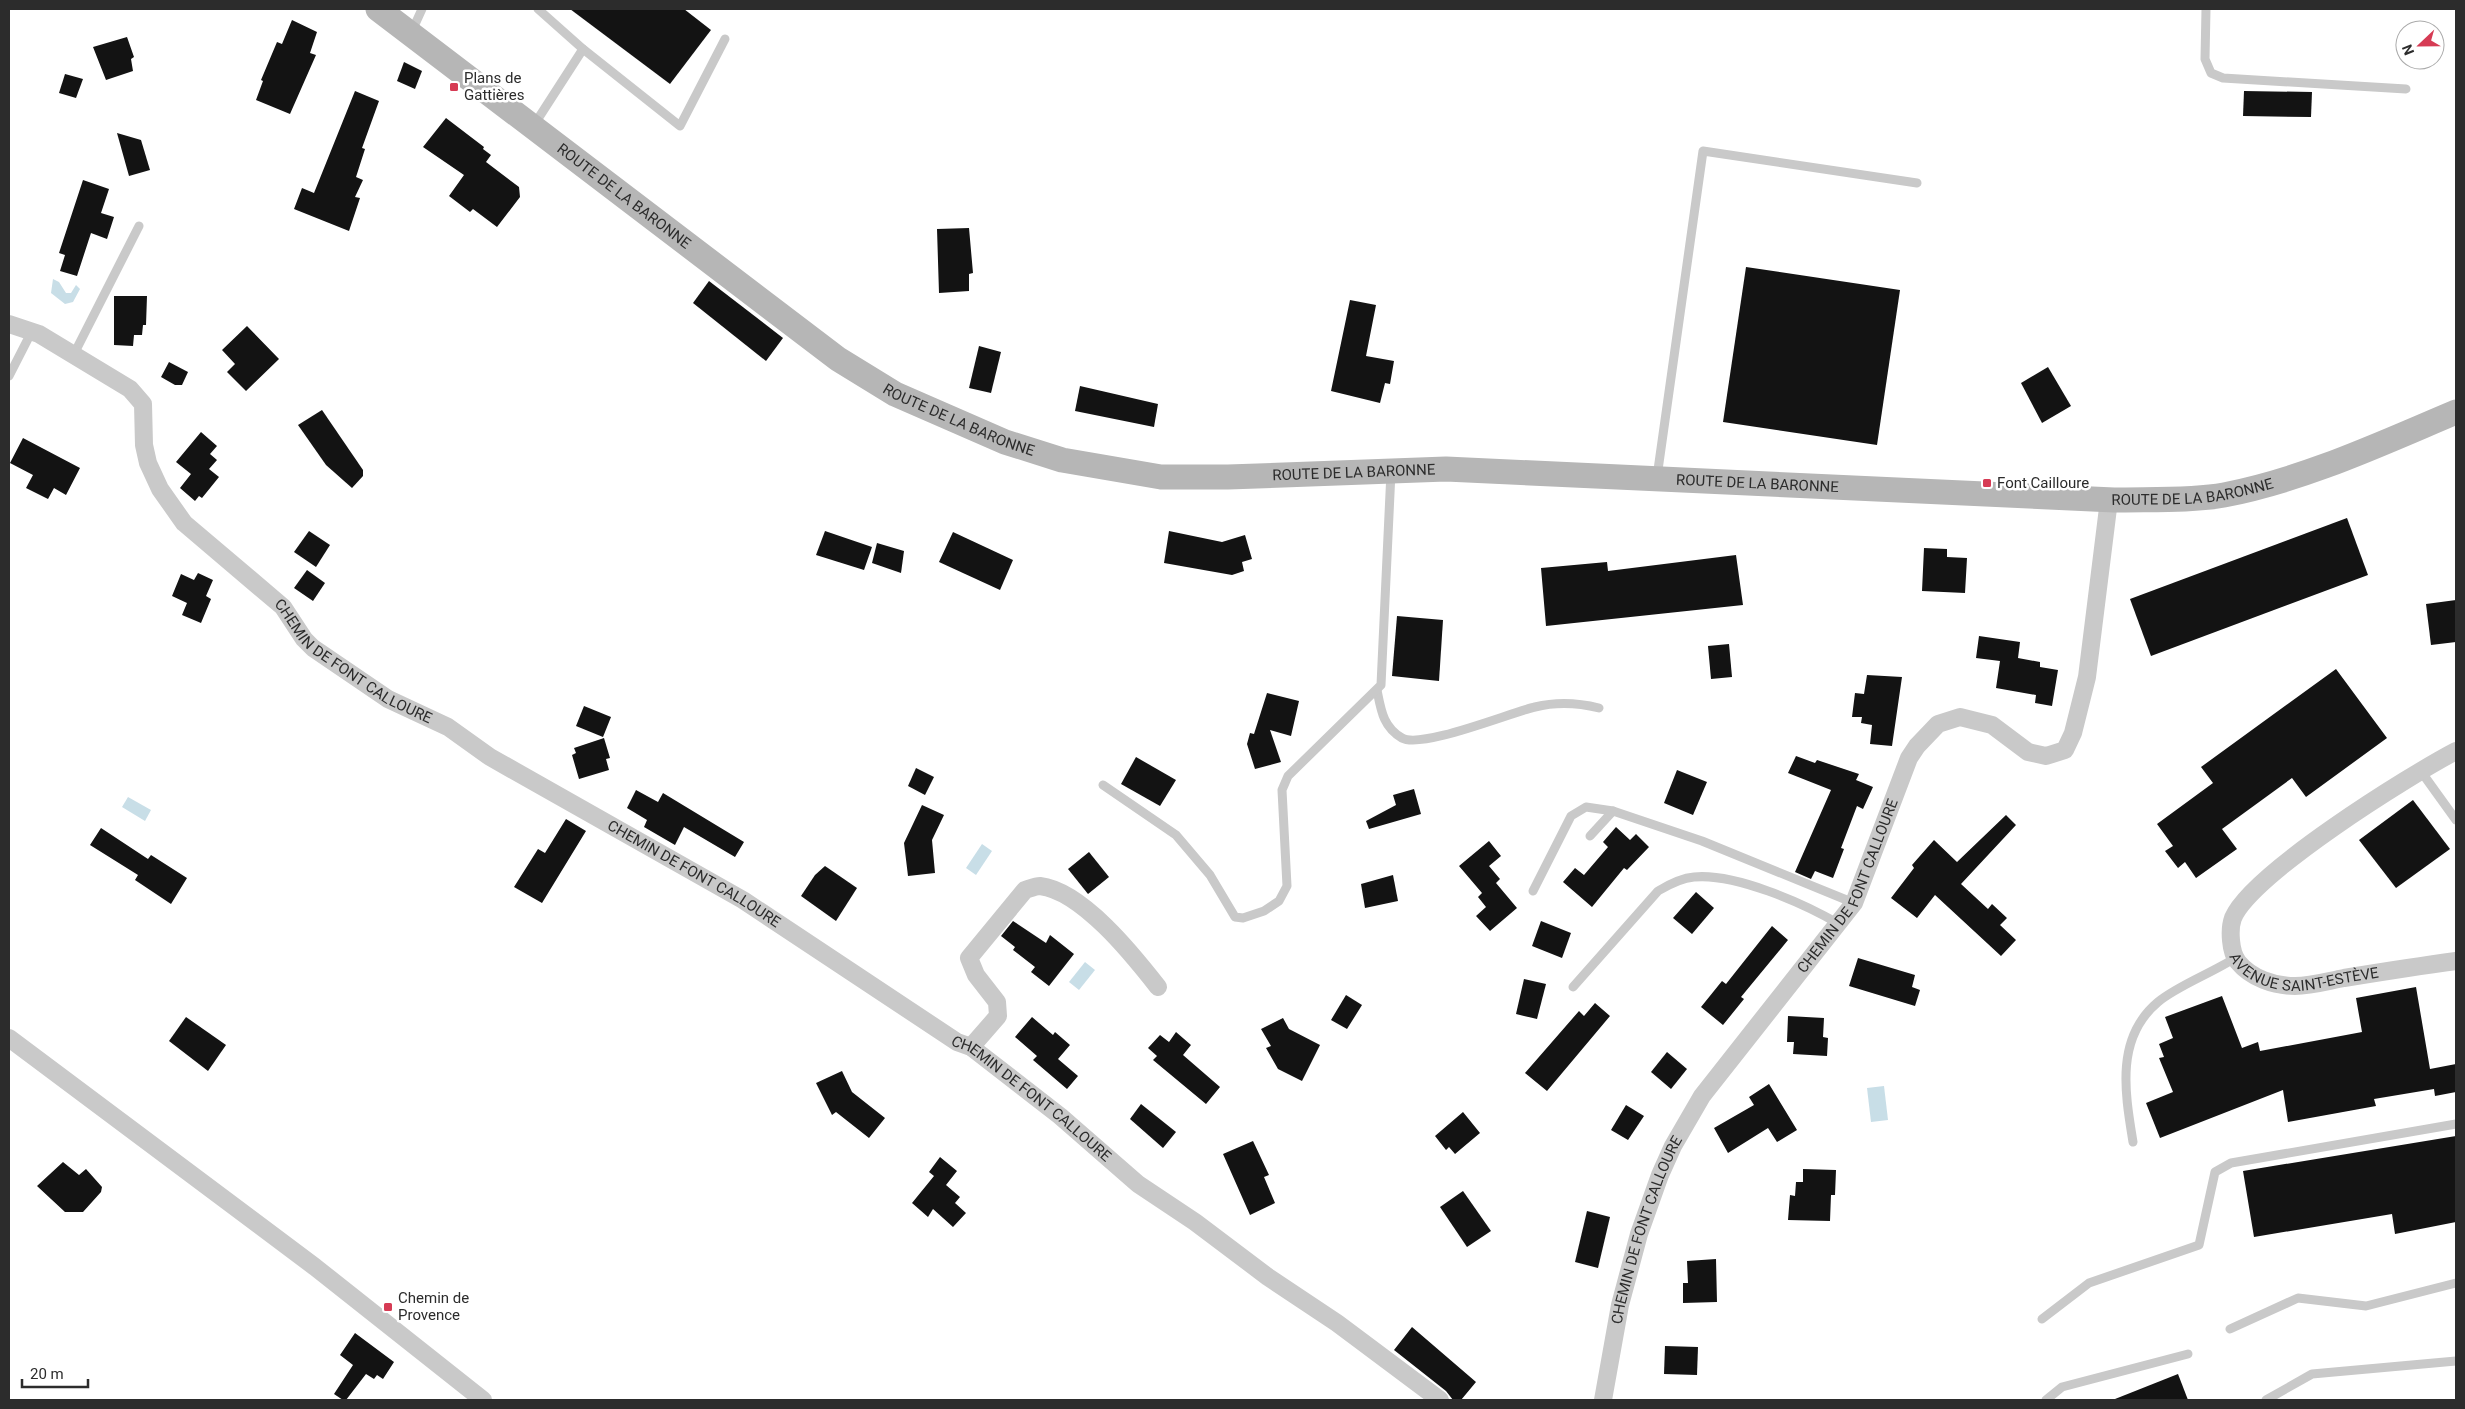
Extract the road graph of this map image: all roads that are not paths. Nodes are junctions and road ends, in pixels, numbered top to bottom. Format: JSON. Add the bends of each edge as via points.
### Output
{"nodes":[{"id":1,"x":378,"y":9,"type":"edge"},
{"id":2,"x":422,"y":9,"type":"edge"},
{"id":3,"x":538,"y":9,"type":"edge"},
{"id":4,"x":2206,"y":9,"type":"edge"},
{"id":5,"x":411,"y":34,"type":"junction"},
{"id":6,"x":725,"y":39,"type":"dead end"},
{"id":7,"x":583,"y":49,"type":"junction"},
{"id":8,"x":2406,"y":89,"type":"dead end"},
{"id":9,"x":532,"y":126,"type":"junction"},
{"id":10,"x":1916,"y":183,"type":"dead end"},
{"id":11,"x":139,"y":226,"type":"dead end"},
{"id":12,"x":9,"y":324,"type":"edge"},
{"id":13,"x":32,"y":331,"type":"junction"},
{"id":14,"x":74,"y":354,"type":"junction"},
{"id":15,"x":9,"y":376,"type":"edge"},
{"id":16,"x":2456,"y":412,"type":"edge"},
{"id":17,"x":1391,"y":471,"type":"junction"},
{"id":18,"x":1657,"y":478,"type":"junction"},
{"id":19,"x":2109,"y":500,"type":"junction"},
{"id":20,"x":1376,"y":690,"type":"junction"},
{"id":21,"x":1599,"y":708,"type":"dead end"},
{"id":22,"x":2456,"y":751,"type":"edge"},
{"id":23,"x":2420,"y":770,"type":"junction"},
{"id":24,"x":1103,"y":785,"type":"dead end"},
{"id":25,"x":1613,"y":811,"type":"junction"},
{"id":26,"x":2456,"y":820,"type":"edge"},
{"id":27,"x":1590,"y":836,"type":"dead end"},
{"id":28,"x":1533,"y":891,"type":"dead end"},
{"id":29,"x":1854,"y":903,"type":"junction"},
{"id":30,"x":1839,"y":924,"type":"junction"},
{"id":31,"x":2235,"y":958,"type":"junction"},
{"id":32,"x":2456,"y":960,"type":"edge"},
{"id":33,"x":1158,"y":987,"type":"dead end"},
{"id":34,"x":1574,"y":987,"type":"dead end"},
{"id":35,"x":9,"y":1038,"type":"edge"},
{"id":36,"x":971,"y":1047,"type":"junction"},
{"id":37,"x":2456,"y":1124,"type":"edge"},
{"id":38,"x":2132,"y":1142,"type":"dead end"},
{"id":39,"x":2456,"y":1283,"type":"edge"},
{"id":40,"x":2042,"y":1320,"type":"dead end"},
{"id":41,"x":2230,"y":1329,"type":"dead end"},
{"id":42,"x":2188,"y":1354,"type":"dead end"},
{"id":43,"x":2456,"y":1361,"type":"edge"},
{"id":44,"x":483,"y":1400,"type":"edge"},
{"id":45,"x":1440,"y":1400,"type":"edge"},
{"id":46,"x":1603,"y":1400,"type":"edge"},
{"id":47,"x":2046,"y":1400,"type":"edge"},
{"id":48,"x":2266,"y":1400,"type":"edge"}],
"edges":[{"from":1,"to":5,"type":"main road","name":"ROUTE DE LA BARONNE"},
{"from":2,"to":5,"type":"lane"},
{"from":3,"to":7,"type":"lane"},
{"from":4,"to":8,"type":"lane","via":[[2205,59],[2211,73],[2223,78]]},
{"from":5,"to":9,"type":"main road","name":"ROUTE DE LA BARONNE"},
{"from":6,"to":7,"type":"lane","via":[[680,126]]},
{"from":7,"to":9,"type":"lane"},
{"from":9,"to":17,"type":"main road","name":"ROUTE DE LA BARONNE","via":[[838,359],[895,394],[1005,442],[1062,460],[1161,477]]},
{"from":10,"to":18,"type":"lane","via":[[1703,151]]},
{"from":11,"to":14,"type":"lane"},
{"from":12,"to":13,"type":"street","name":"CHEMIN DE FONT CALLOURE"},
{"from":13,"to":14,"type":"street","name":"CHEMIN DE FONT CALLOURE"},
{"from":13,"to":15,"type":"lane"},
{"from":14,"to":36,"type":"street","name":"CHEMIN DE FONT CALLOURE","via":[[121,382],[143,404],[144,445],[160,489],[184,522],[283,607],[313,648],[388,699],[448,727],[490,757],[743,900],[957,1042]]},
{"from":16,"to":19,"type":"main road","name":"ROUTE DE LA BARONNE","via":[[2324,468],[2270,485],[2222,495]]},
{"from":17,"to":18,"type":"main road","name":"ROUTE DE LA BARONNE","via":[[1446,469]]},
{"from":17,"to":20,"type":"lane","via":[[1381,685]]},
{"from":18,"to":19,"type":"main road","name":"ROUTE DE LA BARONNE"},
{"from":19,"to":29,"type":"street","name":"CHEMIN DE FONT CALLOURE","via":[[2087,677],[2073,733],[2065,750],[2046,756],[2028,752],[1992,725],[1960,718],[1938,724],[1910,758]]},
{"from":20,"to":21,"type":"lane","via":[[1383,721],[1403,739],[1430,739],[1536,706],[1580,703]]},
{"from":20,"to":24,"type":"lane","via":[[1288,776],[1282,790],[1287,886],[1279,901],[1264,912],[1235,917],[1210,875],[1176,835]]},
{"from":22,"to":23,"type":"street","name":"AVENUE SAINT-ESTÈVE"},
{"from":23,"to":26,"type":"lane"},
{"from":23,"to":31,"type":"street","name":"AVENUE SAINT-ESTÈVE","via":[[2292,857],[2246,897],[2232,919]]},
{"from":25,"to":27,"type":"lane"},
{"from":25,"to":28,"type":"lane","via":[[1586,807],[1571,816]]},
{"from":25,"to":29,"type":"lane","via":[[1702,841]]},
{"from":29,"to":30,"type":"street","name":"CHEMIN DE FONT CALLOURE"},
{"from":30,"to":34,"type":"lane","via":[[1818,912],[1732,879],[1693,877],[1658,891]]},
{"from":30,"to":46,"type":"street","name":"CHEMIN DE FONT CALLOURE","via":[[1702,1096],[1673,1146],[1637,1243],[1620,1305]]},
{"from":31,"to":32,"type":"street","name":"AVENUE SAINT-ESTÈVE","via":[[2244,969],[2266,982],[2295,986]]},
{"from":31,"to":38,"type":"lane","via":[[2159,1002],[2138,1022],[2127,1050],[2125,1090]]},
{"from":33,"to":36,"type":"street","via":[[1098,918],[1060,894],[1038,886],[1025,890],[969,958],[976,975],[998,1002],[998,1016]]},
{"from":35,"to":44,"type":"street","via":[[314,1267]]},
{"from":36,"to":45,"type":"street","name":"CHEMIN DE FONT CALLOURE","via":[[1060,1116],[1138,1184],[1337,1323]]},
{"from":37,"to":40,"type":"lane","via":[[2231,1163],[2214,1172],[2198,1246],[2090,1283]]},
{"from":39,"to":41,"type":"lane","via":[[2366,1306],[2298,1298]]},
{"from":42,"to":47,"type":"lane","via":[[2062,1387]]},
{"from":43,"to":48,"type":"lane","via":[[2312,1374]]}]}
